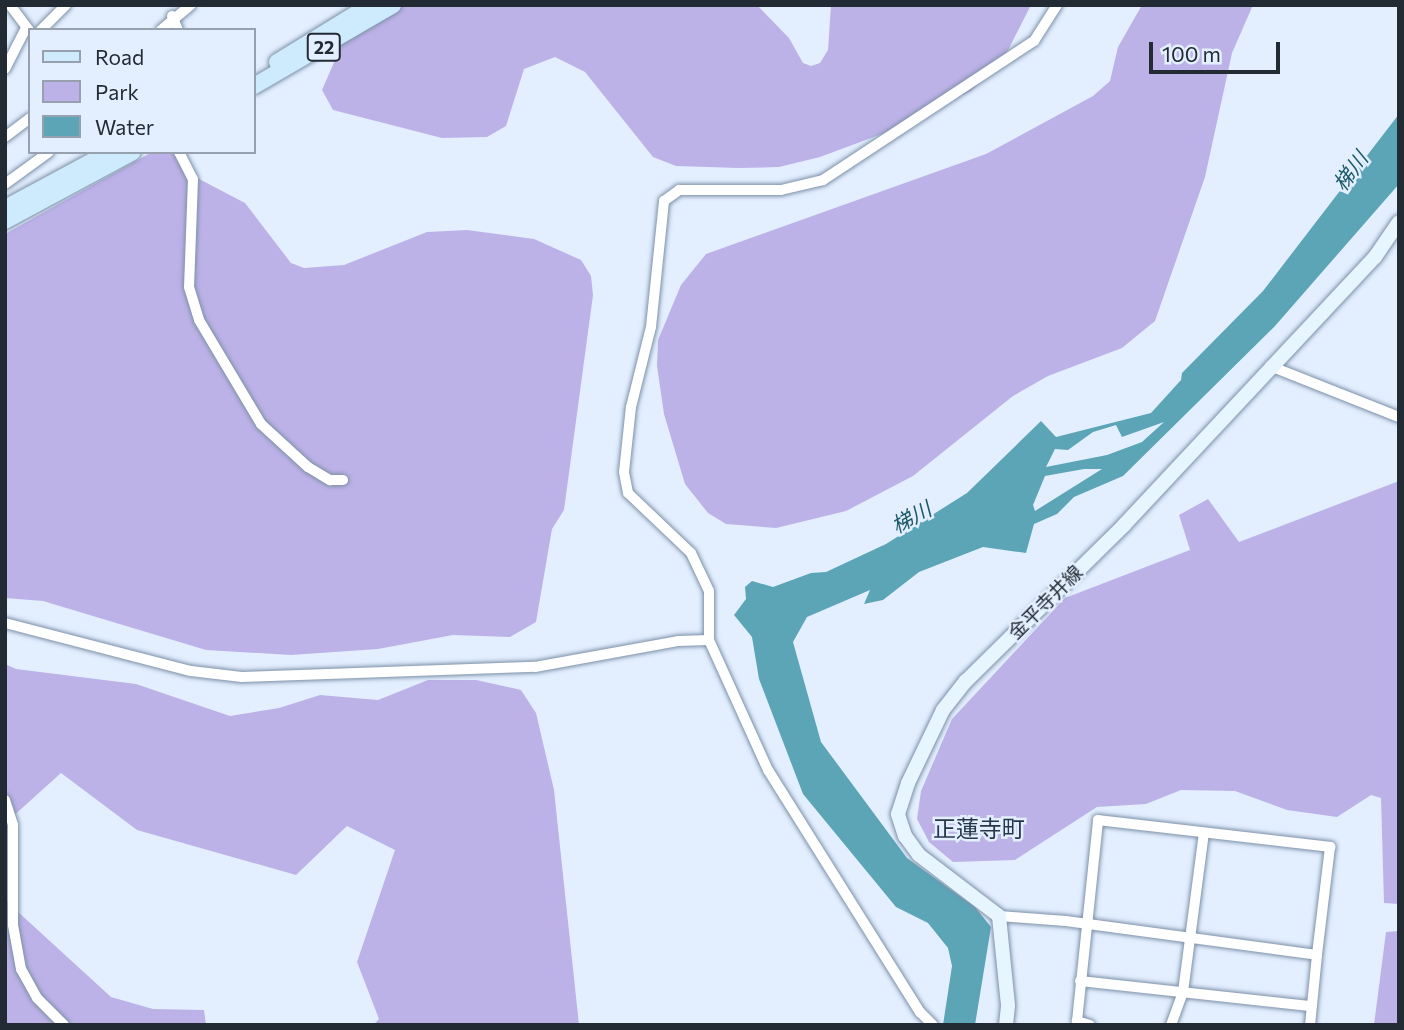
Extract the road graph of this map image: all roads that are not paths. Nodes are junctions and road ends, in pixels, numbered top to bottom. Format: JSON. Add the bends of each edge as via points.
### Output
{"nodes":[{"id":1,"x":10,"y":5,"type":"edge"},
{"id":2,"x":66,"y":5,"type":"edge"},
{"id":3,"x":191,"y":5,"type":"edge"},
{"id":4,"x":370,"y":5,"type":"edge"},
{"id":5,"x":393,"y":5,"type":"edge"},
{"id":6,"x":1057,"y":5,"type":"edge"},
{"id":7,"x":172,"y":16,"type":"junction"},
{"id":8,"x":43,"y":28,"type":"edge"},
{"id":9,"x":162,"y":28,"type":"edge"},
{"id":10,"x":177,"y":28,"type":"edge"},
{"id":11,"x":28,"y":29,"type":"edge"},
{"id":12,"x":5,"y":69,"type":"edge"},
{"id":13,"x":256,"y":74,"type":"edge"},
{"id":14,"x":256,"y":85,"type":"edge"},
{"id":15,"x":28,"y":119,"type":"edge"},
{"id":16,"x":5,"y":136,"type":"edge"},
{"id":17,"x":46,"y":154,"type":"edge"},
{"id":18,"x":105,"y":154,"type":"edge"},
{"id":19,"x":129,"y":154,"type":"edge"},
{"id":20,"x":180,"y":154,"type":"edge"},
{"id":21,"x":5,"y":184,"type":"edge"},
{"id":22,"x":6,"y":210,"type":"edge"},
{"id":23,"x":1399,"y":222,"type":"edge"},
{"id":24,"x":1270,"y":366,"type":"junction"},
{"id":25,"x":1399,"y":417,"type":"edge"},
{"id":26,"x":343,"y":480,"type":"dead end"},
{"id":27,"x":5,"y":624,"type":"edge"},
{"id":28,"x":709,"y":640,"type":"junction"},
{"id":29,"x":5,"y":800,"type":"edge"},
{"id":30,"x":1203,"y":833,"type":"junction"},
{"id":31,"x":999,"y":916,"type":"junction"},
{"id":32,"x":1086,"y":924,"type":"junction"},
{"id":33,"x":1192,"y":938,"type":"junction"},
{"id":34,"x":1317,"y":955,"type":"junction"},
{"id":35,"x":1080,"y":981,"type":"junction"},
{"id":36,"x":1183,"y":992,"type":"junction"},
{"id":37,"x":1312,"y":1006,"type":"junction"},
{"id":38,"x":64,"y":1025,"type":"edge"},
{"id":39,"x":933,"y":1025,"type":"edge"},
{"id":40,"x":1006,"y":1025,"type":"edge"},
{"id":41,"x":1090,"y":1025,"type":"edge"},
{"id":42,"x":1171,"y":1025,"type":"edge"},
{"id":43,"x":1310,"y":1025,"type":"edge"}],
"edges":[{"from":1,"to":11,"type":"street"},
{"from":2,"to":8,"type":"street"},
{"from":3,"to":7,"type":"street"},
{"from":4,"to":13,"type":"main road","number":"22"},
{"from":5,"to":14,"type":"main road","number":"22"},
{"from":6,"to":28,"type":"street","via":[[1034,41],[823,180],[781,190],[679,190],[664,201],[651,327],[631,407],[624,471],[628,494],[691,553],[709,591]]},
{"from":7,"to":9,"type":"street"},
{"from":7,"to":10,"type":"street"},
{"from":11,"to":12,"type":"street"},
{"from":15,"to":16,"type":"street"},
{"from":17,"to":21,"type":"street"},
{"from":18,"to":22,"type":"main road"},
{"from":19,"to":22,"type":"main road"},
{"from":20,"to":26,"type":"street","via":[[193,178],[189,287],[199,320],[261,424],[308,467],[330,480]]},
{"from":23,"to":24,"type":"main road","name":"金平寺井線","via":[[1374,257]]},
{"from":24,"to":25,"type":"street"},
{"from":24,"to":31,"type":"main road","name":"金平寺井線","via":[[1124,525],[966,681],[943,710],[898,814],[919,855]]},
{"from":27,"to":28,"type":"street","via":[[191,671],[242,677],[535,667],[678,641]]},
{"from":28,"to":39,"type":"street","via":[[768,770],[920,1012]]},
{"from":29,"to":38,"type":"street","via":[[13,825],[13,925],[21,969],[37,998]]},
{"from":30,"to":32,"type":"street","via":[[1098,820]]},
{"from":30,"to":33,"type":"street"},
{"from":30,"to":34,"type":"street","via":[[1329,847]]},
{"from":31,"to":32,"type":"street"},
{"from":31,"to":40,"type":"main road","via":[[1007,981]]},
{"from":32,"to":33,"type":"street"},
{"from":32,"to":35,"type":"street"},
{"from":33,"to":34,"type":"street"},
{"from":33,"to":36,"type":"street"},
{"from":34,"to":37,"type":"street"},
{"from":35,"to":36,"type":"street"},
{"from":35,"to":41,"type":"street","via":[[1077,1021]]},
{"from":36,"to":37,"type":"street"},
{"from":36,"to":42,"type":"street"},
{"from":37,"to":43,"type":"street"}]}
